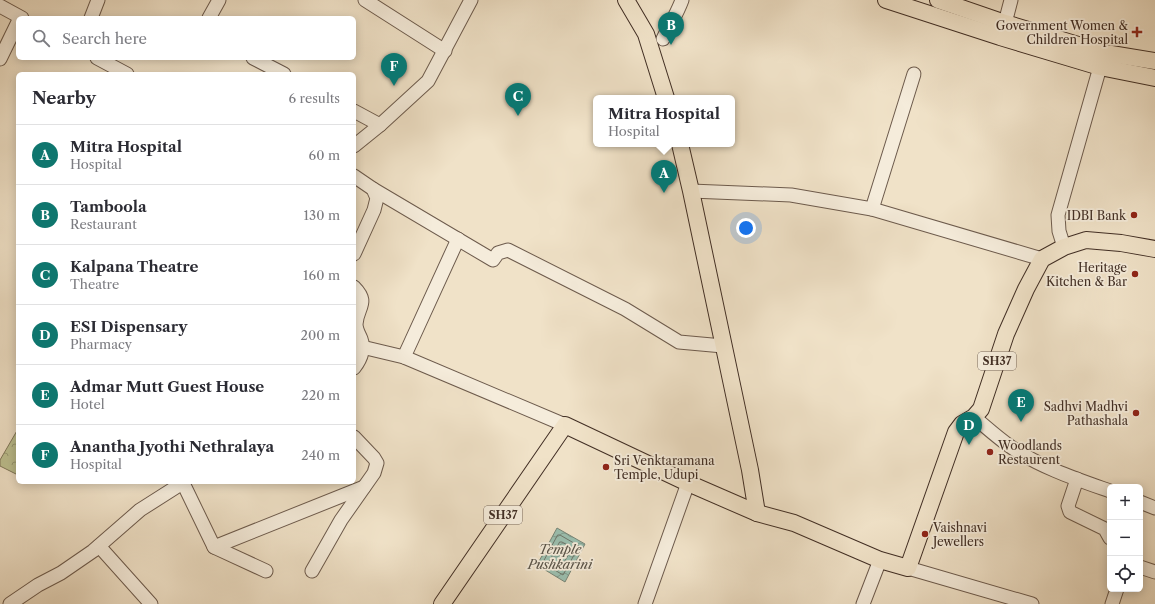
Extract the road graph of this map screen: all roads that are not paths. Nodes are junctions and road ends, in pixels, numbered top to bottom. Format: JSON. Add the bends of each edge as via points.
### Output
{"nodes":[{"id":1,"x":98,"y":0,"type":"edge"},
{"id":2,"x":219,"y":0,"type":"edge"},
{"id":3,"x":365,"y":0,"type":"edge"},
{"id":4,"x":471,"y":0,"type":"edge"},
{"id":5,"x":626,"y":0,"type":"edge"},
{"id":6,"x":682,"y":0,"type":"edge"},
{"id":7,"x":886,"y":0,"type":"edge"},
{"id":8,"x":938,"y":0,"type":"edge"},
{"id":9,"x":1011,"y":0,"type":"edge"},
{"id":10,"x":0,"y":6,"type":"edge"},
{"id":11,"x":16,"y":16,"type":"edge"},
{"id":12,"x":92,"y":16,"type":"edge"},
{"id":13,"x":210,"y":16,"type":"edge"},
{"id":14,"x":1005,"y":22,"type":"junction"},
{"id":15,"x":16,"y":27,"type":"edge"},
{"id":16,"x":663,"y":39,"type":"dead end"},
{"id":17,"x":445,"y":51,"type":"junction"},
{"id":18,"x":0,"y":59,"type":"edge"},
{"id":19,"x":101,"y":60,"type":"edge"},
{"id":20,"x":257,"y":60,"type":"edge"},
{"id":21,"x":1155,"y":61,"type":"edge"},
{"id":22,"x":1100,"y":67,"type":"junction"},
{"id":23,"x":122,"y":72,"type":"edge"},
{"id":24,"x":280,"y":72,"type":"edge"},
{"id":25,"x":914,"y":74,"type":"dead end"},
{"id":26,"x":1155,"y":78,"type":"edge"},
{"id":27,"x":665,"y":95,"type":"edge"},
{"id":28,"x":356,"y":112,"type":"edge"},
{"id":29,"x":380,"y":125,"type":"junction"},
{"id":30,"x":356,"y":144,"type":"edge"},
{"id":31,"x":681,"y":147,"type":"edge"},
{"id":32,"x":356,"y":177,"type":"edge"},
{"id":33,"x":373,"y":189,"type":"junction"},
{"id":34,"x":691,"y":191,"type":"junction"},
{"id":35,"x":872,"y":209,"type":"junction"},
{"id":36,"x":458,"y":239,"type":"junction"},
{"id":37,"x":1064,"y":247,"type":"junction"},
{"id":38,"x":1155,"y":248,"type":"edge"},
{"id":39,"x":356,"y":250,"type":"edge"},
{"id":40,"x":1042,"y":259,"type":"junction"},
{"id":41,"x":356,"y":290,"type":"edge"},
{"id":42,"x":356,"y":323,"type":"edge"},
{"id":43,"x":356,"y":323,"type":"edge"},
{"id":44,"x":362,"y":346,"type":"junction"},
{"id":45,"x":723,"y":346,"type":"junction"},
{"id":46,"x":404,"y":357,"type":"junction"},
{"id":47,"x":356,"y":365,"type":"edge"},
{"id":48,"x":974,"y":417,"type":"junction"},
{"id":49,"x":565,"y":425,"type":"junction"},
{"id":50,"x":356,"y":439,"type":"edge"},
{"id":51,"x":1077,"y":479,"type":"junction"},
{"id":52,"x":180,"y":484,"type":"edge"},
{"id":53,"x":184,"y":484,"type":"edge"},
{"id":54,"x":688,"y":484,"type":"junction"},
{"id":55,"x":364,"y":487,"type":"junction"},
{"id":56,"x":1107,"y":490,"type":"edge"},
{"id":57,"x":1143,"y":503,"type":"edge"},
{"id":58,"x":1155,"y":508,"type":"edge"},
{"id":59,"x":757,"y":513,"type":"junction"},
{"id":60,"x":1107,"y":534,"type":"edge"},
{"id":61,"x":99,"y":546,"type":"junction"},
{"id":62,"x":214,"y":547,"type":"junction"},
{"id":63,"x":880,"y":560,"type":"junction"},
{"id":64,"x":908,"y":568,"type":"junction"},
{"id":65,"x":1143,"y":568,"type":"edge"},
{"id":66,"x":266,"y":571,"type":"dead end"},
{"id":67,"x":312,"y":572,"type":"dead end"},
{"id":68,"x":1155,"y":572,"type":"edge"},
{"id":69,"x":1116,"y":592,"type":"edge"},
{"id":70,"x":447,"y":602,"type":"edge"},
{"id":71,"x":10,"y":604,"type":"edge"},
{"id":72,"x":151,"y":604,"type":"edge"},
{"id":73,"x":645,"y":604,"type":"edge"},
{"id":74,"x":863,"y":604,"type":"edge"},
{"id":75,"x":1030,"y":604,"type":"edge"},
{"id":76,"x":1112,"y":604,"type":"edge"}],
"edges":[{"from":1,"to":12,"type":"street"},
{"from":2,"to":13,"type":"street"},
{"from":3,"to":17,"type":"street"},
{"from":4,"to":17,"type":"street"},
{"from":5,"to":27,"type":"main road","via":[[646,34]]},
{"from":6,"to":16,"type":"street"},
{"from":7,"to":22,"type":"main road"},
{"from":8,"to":14,"type":"main road"},
{"from":9,"to":14,"type":"street"},
{"from":10,"to":11,"type":"street"},
{"from":14,"to":21,"type":"main road","via":[[1105,52]]},
{"from":15,"to":18,"type":"street"},
{"from":17,"to":29,"type":"street","via":[[428,82]]},
{"from":19,"to":23,"type":"street"},
{"from":20,"to":24,"type":"street"},
{"from":22,"to":26,"type":"main road"},
{"from":22,"to":37,"type":"street","via":[[1058,216]]},
{"from":25,"to":35,"type":"street"},
{"from":28,"to":29,"type":"street"},
{"from":29,"to":30,"type":"street"},
{"from":31,"to":34,"type":"main road"},
{"from":32,"to":33,"type":"street"},
{"from":33,"to":36,"type":"street"},
{"from":33,"to":39,"type":"street","via":[[377,198],[374,210]]},
{"from":34,"to":35,"type":"street","via":[[791,195]]},
{"from":34,"to":45,"type":"main road"},
{"from":35,"to":40,"type":"street"},
{"from":36,"to":45,"type":"street","via":[[493,260],[498,253],[508,250],[625,310],[679,342]]},
{"from":36,"to":46,"type":"street"},
{"from":37,"to":38,"type":"main road","via":[[1086,240]]},
{"from":37,"to":40,"type":"main road"},
{"from":40,"to":48,"type":"main road","number":"SH37","via":[[1006,334],[980,409]]},
{"from":41,"to":43,"type":"street","via":[[363,300]]},
{"from":42,"to":44,"type":"street"},
{"from":44,"to":46,"type":"street"},
{"from":44,"to":47,"type":"street","via":[[362,355]]},
{"from":45,"to":59,"type":"main road"},
{"from":46,"to":49,"type":"street"},
{"from":48,"to":51,"type":"street","via":[[1011,447]]},
{"from":48,"to":64,"type":"main road","number":"SH37","via":[[962,424],[956,432]]},
{"from":49,"to":54,"type":"main road"},
{"from":49,"to":70,"type":"main road","number":"SH37"},
{"from":50,"to":55,"type":"street","via":[[377,463],[374,473]]},
{"from":51,"to":56,"type":"street"},
{"from":51,"to":60,"type":"street","via":[[1068,506],[1070,512]]},
{"from":52,"to":61,"type":"street","via":[[140,510]]},
{"from":53,"to":62,"type":"street"},
{"from":54,"to":59,"type":"main road"},
{"from":54,"to":73,"type":"street"},
{"from":55,"to":62,"type":"street"},
{"from":55,"to":67,"type":"street","via":[[341,520]]},
{"from":57,"to":58,"type":"street"},
{"from":59,"to":63,"type":"main road","via":[[794,523]]},
{"from":61,"to":71,"type":"street"},
{"from":61,"to":72,"type":"street"},
{"from":62,"to":66,"type":"street"},
{"from":63,"to":64,"type":"main road"},
{"from":63,"to":74,"type":"street"},
{"from":64,"to":75,"type":"street"},
{"from":65,"to":68,"type":"street"},
{"from":69,"to":76,"type":"street"}]}
